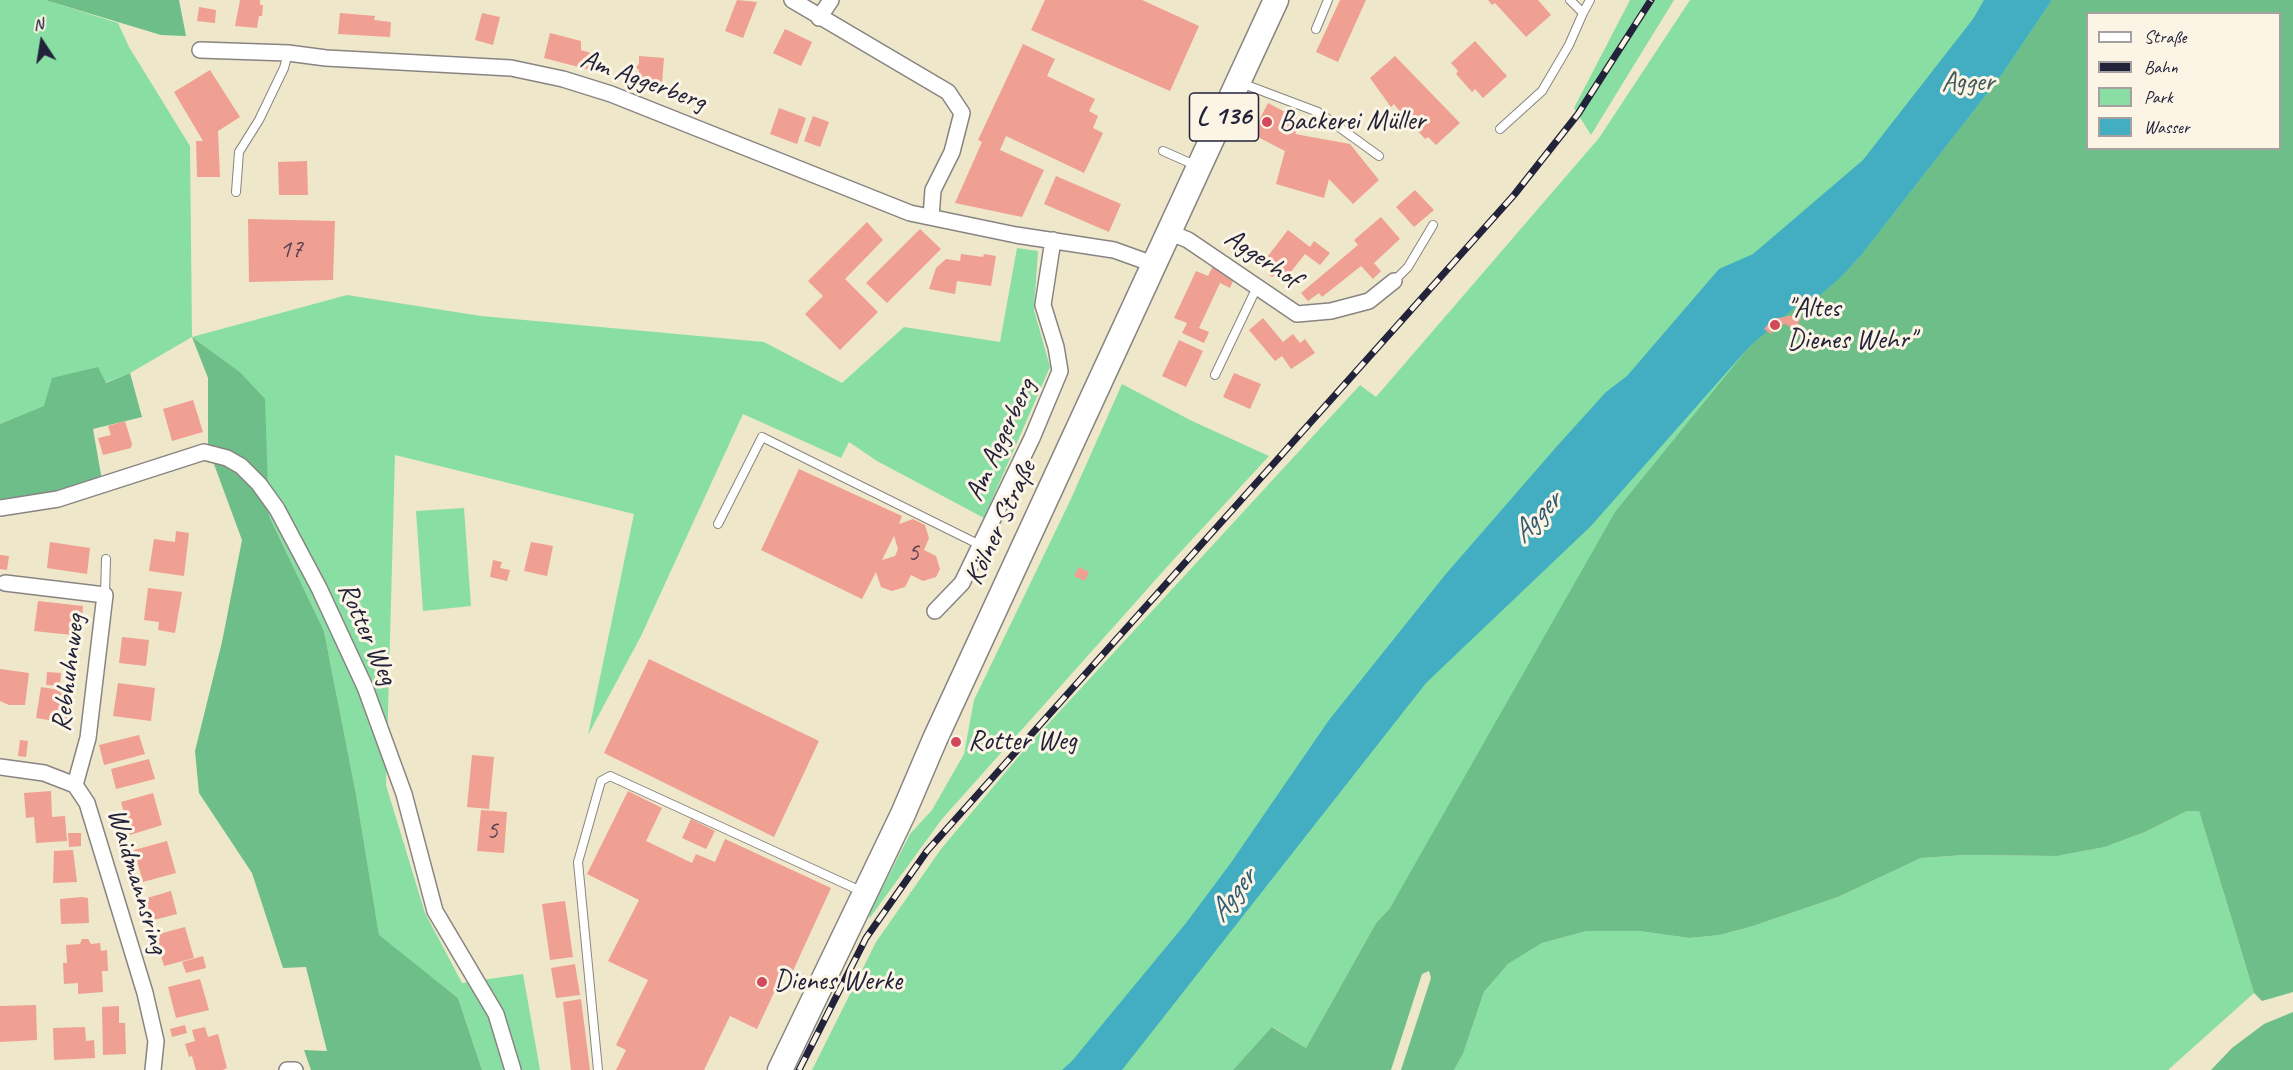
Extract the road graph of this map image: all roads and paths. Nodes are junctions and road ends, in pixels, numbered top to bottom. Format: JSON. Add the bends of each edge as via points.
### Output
{"nodes":[{"id":1,"x":792,"y":0,"type":"edge"},
{"id":2,"x":831,"y":0,"type":"edge"},
{"id":3,"x":1276,"y":0,"type":"edge"},
{"id":4,"x":1328,"y":0,"type":"edge"},
{"id":5,"x":1570,"y":0,"type":"edge"},
{"id":6,"x":1590,"y":0,"type":"edge"},
{"id":7,"x":1582,"y":13,"type":"junction"},
{"id":8,"x":819,"y":18,"type":"junction"},
{"id":9,"x":1316,"y":29,"type":"dead end"},
{"id":10,"x":200,"y":50,"type":"dead end"},
{"id":11,"x":288,"y":53,"type":"junction"},
{"id":12,"x":1240,"y":82,"type":"junction"},
{"id":13,"x":1500,"y":129,"type":"dead end"},
{"id":14,"x":1162,"y":151,"type":"dead end"},
{"id":15,"x":1379,"y":156,"type":"dead end"},
{"id":16,"x":1200,"y":167,"type":"junction"},
{"id":17,"x":236,"y":192,"type":"dead end"},
{"id":18,"x":931,"y":217,"type":"junction"},
{"id":19,"x":1433,"y":225,"type":"dead end"},
{"id":20,"x":1169,"y":232,"type":"junction"},
{"id":21,"x":1053,"y":240,"type":"junction"},
{"id":22,"x":1153,"y":264,"type":"junction"},
{"id":23,"x":1394,"y":281,"type":"joint"},
{"id":24,"x":1257,"y":286,"type":"junction"},
{"id":25,"x":1215,"y":375,"type":"dead end"},
{"id":26,"x":0,"y":508,"type":"edge"},
{"id":27,"x":718,"y":524,"type":"dead end"},
{"id":28,"x":980,"y":545,"type":"junction"},
{"id":29,"x":106,"y":559,"type":"dead end"},
{"id":30,"x":5,"y":583,"type":"dead end"},
{"id":31,"x":105,"y":595,"type":"junction"},
{"id":32,"x":935,"y":611,"type":"dead end"},
{"id":33,"x":0,"y":767,"type":"edge"},
{"id":34,"x":75,"y":785,"type":"junction"},
{"id":35,"x":864,"y":892,"type":"junction"},
{"id":36,"x":153,"y":1070,"type":"edge"},
{"id":37,"x":287,"y":1070,"type":"edge"},
{"id":38,"x":295,"y":1070,"type":"edge"},
{"id":39,"x":513,"y":1070,"type":"edge"},
{"id":40,"x":598,"y":1070,"type":"edge"},
{"id":41,"x":780,"y":1070,"type":"edge"}],
"edges":[{"from":1,"to":8,"type":"street"},
{"from":2,"to":8,"type":"street"},
{"from":3,"to":12,"type":"main road","name":"Kölner Straße","number":"L 136"},
{"from":4,"to":9,"type":"lane"},
{"from":5,"to":7,"type":"lane"},
{"from":6,"to":7,"type":"lane"},
{"from":7,"to":13,"type":"lane","via":[[1569,45],[1542,91]]},
{"from":8,"to":18,"type":"street","via":[[948,92],[962,113],[952,152],[933,190]]},
{"from":10,"to":11,"type":"street","name":"Am Aggerberg"},
{"from":11,"to":17,"type":"lane","via":[[259,120],[239,152]]},
{"from":11,"to":18,"type":"street","name":"Am Aggerberg","via":[[511,68],[563,79],[611,94],[910,213]]},
{"from":12,"to":15,"type":"lane","via":[[1318,112]]},
{"from":12,"to":16,"type":"main road","name":"Kölner Straße","number":"L 136"},
{"from":14,"to":16,"type":"lane"},
{"from":16,"to":20,"type":"main road","name":"Kölner Straße","number":"L 136"},
{"from":18,"to":21,"type":"street","name":"Am Aggerberg"},
{"from":19,"to":23,"type":"lane","via":[[1408,267]]},
{"from":20,"to":22,"type":"main road","name":"Kölner Straße","number":"L 136"},
{"from":20,"to":24,"type":"street","name":"Aggerhof","via":[[1188,240]]},
{"from":21,"to":22,"type":"street","name":"Am Aggerberg","via":[[1114,250]]},
{"from":21,"to":28,"type":"street","name":"Am Aggerberg","via":[[1042,305],[1060,372]]},
{"from":22,"to":35,"type":"main road","name":"Kölner Straße","number":"L 136"},
{"from":23,"to":24,"type":"street","name":"Aggerhof","via":[[1369,302],[1297,314]]},
{"from":24,"to":25,"type":"lane"},
{"from":26,"to":39,"type":"street","name":"Rotter Weg","via":[[58,499],[204,452],[241,466],[259,484],[277,509],[319,588],[365,687],[404,794],[435,911],[496,1014]]},
{"from":27,"to":28,"type":"lane","via":[[762,437]]},
{"from":28,"to":32,"type":"street","name":"Am Aggerberg","via":[[962,583]]},
{"from":29,"to":31,"type":"lane"},
{"from":30,"to":31,"type":"street","name":"Rebhuhnweg"},
{"from":31,"to":34,"type":"street","name":"Rebhuhnweg","via":[[88,738]]},
{"from":33,"to":34,"type":"street","name":"Waidmannsring","via":[[44,773]]},
{"from":34,"to":36,"type":"street","name":"Waidmannsring","via":[[87,803],[145,993],[156,1041]]},
{"from":35,"to":40,"type":"lane","via":[[610,776],[601,781],[578,862]]},
{"from":35,"to":41,"type":"main road","name":"Kölner Straße","number":"L 136"},
{"from":37,"to":38,"type":"street"}]}
